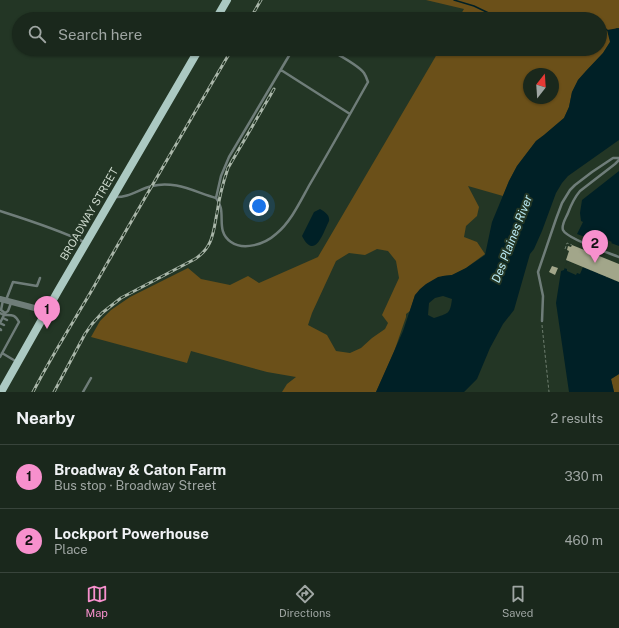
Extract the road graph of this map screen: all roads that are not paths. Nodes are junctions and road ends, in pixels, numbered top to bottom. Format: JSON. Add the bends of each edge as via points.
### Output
{"nodes":[{"id":1,"x":227,"y":0,"type":"edge"},
{"id":2,"x":220,"y":12,"type":"edge"},
{"id":3,"x":195,"y":56,"type":"edge"},
{"id":4,"x":289,"y":56,"type":"edge"},
{"id":5,"x":340,"y":56,"type":"edge"},
{"id":6,"x":281,"y":70,"type":"junction"},
{"id":7,"x":350,"y":114,"type":"junction"},
{"id":8,"x":619,"y":159,"type":"edge"},
{"id":9,"x":112,"y":197,"type":"junction"},
{"id":10,"x":216,"y":198,"type":"junction"},
{"id":11,"x":0,"y":211,"type":"edge"},
{"id":12,"x":85,"y":243,"type":"junction"},
{"id":13,"x":619,"y":257,"type":"edge"},
{"id":14,"x":40,"y":278,"type":"dead end"},
{"id":15,"x":5,"y":300,"type":"edge"},
{"id":16,"x":46,"y":312,"type":"junction"},
{"id":17,"x":0,"y":313,"type":"edge"},
{"id":18,"x":4,"y":315,"type":"junction"},
{"id":19,"x":7,"y":320,"type":"dead end"},
{"id":20,"x":542,"y":322,"type":"road end"},
{"id":21,"x":0,"y":323,"type":"edge"},
{"id":22,"x":12,"y":323,"type":"dead end"},
{"id":23,"x":4,"y":325,"type":"dead end"},
{"id":24,"x":16,"y":326,"type":"junction"},
{"id":25,"x":10,"y":328,"type":"dead end"},
{"id":26,"x":14,"y":330,"type":"junction"},
{"id":27,"x":7,"y":333,"type":"dead end"},
{"id":28,"x":11,"y":336,"type":"junction"},
{"id":29,"x":4,"y":338,"type":"dead end"},
{"id":30,"x":8,"y":341,"type":"junction"},
{"id":31,"x":2,"y":343,"type":"dead end"},
{"id":32,"x":6,"y":346,"type":"junction"},
{"id":33,"x":0,"y":348,"type":"edge"},
{"id":34,"x":3,"y":352,"type":"junction"},
{"id":35,"x":0,"y":356,"type":"edge"},
{"id":36,"x":18,"y":362,"type":"junction"},
{"id":37,"x":91,"y":378,"type":"dead end"},
{"id":38,"x":1,"y":392,"type":"edge"},
{"id":39,"x":83,"y":392,"type":"edge"}],
"edges":[{"from":1,"to":2,"type":"main road"},
{"from":3,"to":9,"type":"main road","name":"BROADWAY STREET"},
{"from":4,"to":6,"type":"lane"},
{"from":5,"to":7,"type":"lane","via":[[362,71],[368,82]]},
{"from":6,"to":7,"type":"lane"},
{"from":6,"to":10,"type":"lane","via":[[229,157]]},
{"from":7,"to":10,"type":"lane","via":[[303,197],[281,230],[268,240],[245,246],[230,241],[222,231],[221,208]]},
{"from":8,"to":13,"type":"lane","via":[[580,191],[563,228],[564,232],[574,239]]},
{"from":8,"to":20,"type":"lane","via":[[613,158],[575,185],[562,203],[538,272],[543,296]]},
{"from":9,"to":10,"type":"lane","via":[[127,196],[144,188],[165,184],[181,186]]},
{"from":9,"to":12,"type":"main road","name":"BROADWAY STREET"},
{"from":11,"to":12,"type":"lane"},
{"from":12,"to":16,"type":"main road","name":"BROADWAY STREET"},
{"from":14,"to":15,"type":"lane","via":[[37,286],[13,282]]},
{"from":15,"to":16,"type":"street"},
{"from":15,"to":18,"type":"lane","via":[[1,310]]},
{"from":15,"to":18,"type":"lane","via":[[8,311]]},
{"from":16,"to":36,"type":"main road","name":"BROADWAY STREET"},
{"from":17,"to":18,"type":"lane"},
{"from":18,"to":19,"type":"lane"},
{"from":18,"to":21,"type":"lane"},
{"from":18,"to":24,"type":"lane","via":[[16,317]]},
{"from":21,"to":23,"type":"lane"},
{"from":22,"to":24,"type":"lane"},
{"from":24,"to":26,"type":"lane"},
{"from":25,"to":26,"type":"lane"},
{"from":26,"to":28,"type":"lane"},
{"from":27,"to":28,"type":"lane"},
{"from":28,"to":30,"type":"lane"},
{"from":29,"to":30,"type":"lane"},
{"from":30,"to":32,"type":"lane"},
{"from":31,"to":32,"type":"lane"},
{"from":32,"to":34,"type":"lane"},
{"from":33,"to":34,"type":"lane"},
{"from":34,"to":35,"type":"lane"},
{"from":34,"to":36,"type":"lane"},
{"from":36,"to":38,"type":"main road","name":"BROADWAY STREET"},
{"from":37,"to":39,"type":"lane"}]}
